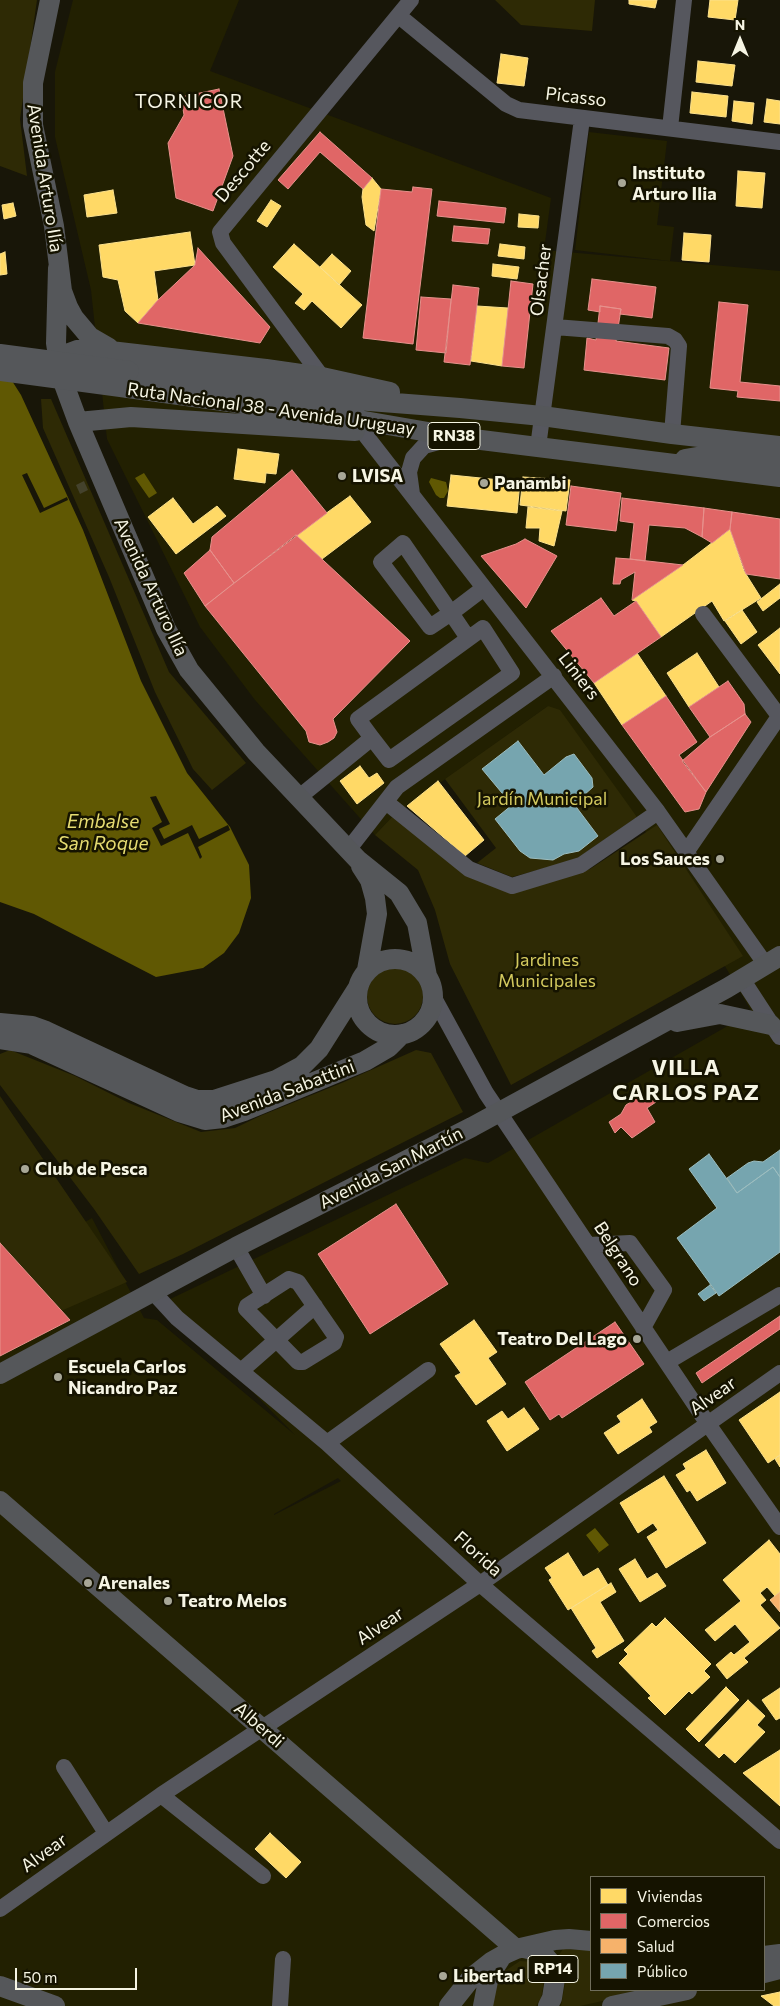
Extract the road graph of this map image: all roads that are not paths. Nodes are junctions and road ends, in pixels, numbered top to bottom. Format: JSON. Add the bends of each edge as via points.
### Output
{"nodes":[{"id":1,"x":50,"y":0,"type":"edge"},
{"id":2,"x":411,"y":0,"type":"edge"},
{"id":3,"x":684,"y":0,"type":"edge"},
{"id":4,"x":399,"y":16,"type":"junction"},
{"id":5,"x":582,"y":119,"type":"junction"},
{"id":6,"x":670,"y":128,"type":"junction"},
{"id":7,"x":780,"y":142,"type":"edge"},
{"id":8,"x":58,"y":268,"type":"junction"},
{"id":9,"x":555,"y":327,"type":"junction"},
{"id":10,"x":0,"y":354,"type":"edge"},
{"id":11,"x":59,"y":365,"type":"junction"},
{"id":12,"x":131,"y":370,"type":"junction"},
{"id":13,"x":0,"y":371,"type":"edge"},
{"id":14,"x":322,"y":377,"type":"junction"},
{"id":15,"x":460,"y":408,"type":"junction"},
{"id":16,"x":542,"y":416,"type":"junction"},
{"id":17,"x":78,"y":422,"type":"junction"},
{"id":18,"x":358,"y":425,"type":"junction"},
{"id":19,"x":672,"y":434,"type":"junction"},
{"id":20,"x":457,"y":437,"type":"junction"},
{"id":21,"x":780,"y":446,"type":"edge"},
{"id":22,"x":538,"y":447,"type":"junction"},
{"id":23,"x":668,"y":463,"type":"junction"},
{"id":24,"x":780,"y":463,"type":"edge"},
{"id":25,"x":780,"y":477,"type":"edge"},
{"id":26,"x":412,"y":496,"type":"junction"},
{"id":27,"x":484,"y":588,"type":"junction"},
{"id":28,"x":451,"y":613,"type":"junction"},
{"id":29,"x":703,"y":614,"type":"dead end"},
{"id":30,"x":468,"y":638,"type":"junction"},
{"id":31,"x":554,"y":676,"type":"junction"},
{"id":32,"x":780,"y":716,"type":"edge"},
{"id":33,"x":372,"y":738,"type":"junction"},
{"id":34,"x":298,"y":798,"type":"junction"},
{"id":35,"x":386,"y":802,"type":"junction"},
{"id":36,"x":658,"y":812,"type":"junction"},
{"id":37,"x":687,"y":851,"type":"junction"},
{"id":38,"x":353,"y":855,"type":"junction"},
{"id":39,"x":773,"y":960,"type":"edge"},
{"id":40,"x":367,"y":970,"type":"junction"},
{"id":41,"x":427,"y":976,"type":"junction"},
{"id":42,"x":742,"y":979,"type":"junction"},
{"id":43,"x":357,"y":989,"type":"junction"},
{"id":44,"x":433,"y":996,"type":"junction"},
{"id":45,"x":0,"y":1023,"type":"edge"},
{"id":46,"x":655,"y":1026,"type":"junction"},
{"id":47,"x":776,"y":1031,"type":"edge"},
{"id":48,"x":402,"y":1034,"type":"junction"},
{"id":49,"x":0,"y":1039,"type":"edge"},
{"id":50,"x":498,"y":1112,"type":"junction"},
{"id":51,"x":589,"y":1245,"type":"junction"},
{"id":52,"x":236,"y":1247,"type":"junction"},
{"id":53,"x":154,"y":1292,"type":"junction"},
{"id":54,"x":780,"y":1295,"type":"edge"},
{"id":55,"x":264,"y":1296,"type":"junction"},
{"id":56,"x":315,"y":1306,"type":"junction"},
{"id":57,"x":643,"y":1328,"type":"junction"},
{"id":58,"x":276,"y":1340,"type":"junction"},
{"id":59,"x":667,"y":1362,"type":"junction"},
{"id":60,"x":428,"y":1370,"type":"dead end"},
{"id":61,"x":240,"y":1371,"type":"junction"},
{"id":62,"x":0,"y":1374,"type":"edge"},
{"id":63,"x":780,"y":1374,"type":"edge"},
{"id":64,"x":708,"y":1424,"type":"junction"},
{"id":65,"x":327,"y":1443,"type":"junction"},
{"id":66,"x":0,"y":1501,"type":"edge"},
{"id":67,"x":780,"y":1528,"type":"edge"},
{"id":68,"x":480,"y":1584,"type":"junction"},
{"id":69,"x":263,"y":1728,"type":"junction"},
{"id":70,"x":64,"y":1767,"type":"dead end"},
{"id":71,"x":161,"y":1795,"type":"junction"},
{"id":72,"x":106,"y":1833,"type":"junction"},
{"id":73,"x":780,"y":1841,"type":"edge"},
{"id":74,"x":263,"y":1876,"type":"dead end"},
{"id":75,"x":0,"y":1910,"type":"edge"},
{"id":76,"x":590,"y":1941,"type":"edge"},
{"id":77,"x":516,"y":1950,"type":"junction"},
{"id":78,"x":780,"y":1954,"type":"edge"},
{"id":79,"x":765,"y":1956,"type":"edge"},
{"id":80,"x":283,"y":1960,"type":"dead end"},
{"id":81,"x":780,"y":1969,"type":"edge"},
{"id":82,"x":765,"y":1973,"type":"edge"},
{"id":83,"x":0,"y":1986,"type":"edge"},
{"id":84,"x":682,"y":1991,"type":"edge"},
{"id":85,"x":51,"y":2005,"type":"edge"},
{"id":86,"x":280,"y":2006,"type":"edge"},
{"id":87,"x":449,"y":2006,"type":"edge"},
{"id":88,"x":483,"y":2006,"type":"edge"},
{"id":89,"x":548,"y":2006,"type":"edge"},
{"id":90,"x":612,"y":2006,"type":"edge"}],
"edges":[{"from":1,"to":8,"type":"main road","name":"Avenida Arturo Ilía","via":[[36,63],[31,106],[54,226]]},
{"from":2,"to":4,"type":"street","name":"Descotte"},
{"from":3,"to":6,"type":"street"},
{"from":4,"to":5,"type":"street","name":"Picasso","via":[[506,104],[519,110]]},
{"from":4,"to":14,"type":"street","name":"Descotte","via":[[220,232],[223,243]]},
{"from":5,"to":6,"type":"street","name":"Picasso"},
{"from":5,"to":9,"type":"street","name":"Olsacher"},
{"from":6,"to":7,"type":"street","name":"Picasso"},
{"from":8,"to":11,"type":"main road","via":[[56,342]]},
{"from":8,"to":12,"type":"main road","via":[[74,318],[90,337],[109,348]]},
{"from":9,"to":16,"type":"street","name":"Olsacher"},
{"from":9,"to":19,"type":"street","via":[[668,336],[675,340],[679,346]]},
{"from":10,"to":12,"type":"main road","name":"Ruta Nacional 38 - Avenida Uruguay","number":"RN38","bridge":true},
{"from":11,"to":12,"type":"main road","via":[[63,357],[77,350],[93,349]]},
{"from":11,"to":17,"type":"main road","name":"Avenida Arturo Ilía"},
{"from":12,"to":13,"type":"main road","name":"Ruta Nacional 38 - Avenida Uruguay","number":"RN38","bridge":true},
{"from":12,"to":14,"type":"main road"},
{"from":12,"to":15,"type":"main road","name":"Ruta Nacional 38 - Avenida Uruguay","number":"RN38","via":[[343,399]]},
{"from":12,"to":18,"type":"main road","name":"Ruta Nacional 38 - Avenida Uruguay","number":"RN38"},
{"from":14,"to":15,"type":"main road"},
{"from":15,"to":16,"type":"main road","name":"Ruta Nacional 38 - Avenida Uruguay","number":"RN38"},
{"from":16,"to":19,"type":"main road","name":"Ruta Nacional 38 - Avenida Uruguay","number":"RN38"},
{"from":16,"to":22,"type":"street","name":"Olsacher"},
{"from":17,"to":18,"type":"main road","via":[[131,418]]},
{"from":17,"to":34,"type":"main road","name":"Avenida Arturo Ilía","via":[[166,629],[189,670]]},
{"from":18,"to":20,"type":"main road","name":"Ruta Nacional 38 - Avenida Uruguay","number":"RN38"},
{"from":18,"to":26,"type":"street","name":"Liniers"},
{"from":19,"to":21,"type":"main road","name":"Ruta Nacional 38 - Avenida Uruguay","number":"RN38"},
{"from":20,"to":22,"type":"main road","name":"Ruta Nacional 38 - Avenida Uruguay","number":"RN38"},
{"from":20,"to":26,"type":"street","via":[[424,446],[413,458],[409,472]]},
{"from":22,"to":23,"type":"main road","name":"Ruta Nacional 38 - Avenida Uruguay","number":"RN38"},
{"from":23,"to":24,"type":"main road","via":[[714,454]]},
{"from":23,"to":25,"type":"main road","name":"Ruta Nacional 38 - Avenida Uruguay","number":"RN38"},
{"from":26,"to":27,"type":"street","name":"Liniers"},
{"from":27,"to":28,"type":"street"},
{"from":27,"to":31,"type":"street","name":"Liniers"},
{"from":28,"to":28,"type":"street","via":[[430,627],[381,562],[403,542]]},
{"from":28,"to":30,"type":"street"},
{"from":29,"to":32,"type":"street"},
{"from":30,"to":33,"type":"street","via":[[358,719]]},
{"from":30,"to":33,"type":"street","via":[[483,628],[512,673],[389,760]]},
{"from":31,"to":35,"type":"street","via":[[397,787]]},
{"from":31,"to":36,"type":"street","name":"Liniers"},
{"from":32,"to":37,"type":"street"},
{"from":33,"to":34,"type":"street"},
{"from":34,"to":38,"type":"main road","name":"Avenida Arturo Ilía"},
{"from":35,"to":36,"type":"street","via":[[469,869],[512,886],[581,865]]},
{"from":35,"to":38,"type":"street"},
{"from":36,"to":37,"type":"street","name":"Liniers"},
{"from":37,"to":39,"type":"street","name":"Liniers"},
{"from":38,"to":40,"type":"main road","via":[[370,880],[377,914]]},
{"from":38,"to":41,"type":"main road","via":[[399,893],[409,908],[417,923]]},
{"from":39,"to":42,"type":"main road","name":"Avenida San Martín"},
{"from":40,"to":41,"type":"main road","via":[[376,963],[398,958],[419,967]]},
{"from":40,"to":43,"type":"main road"},
{"from":41,"to":44,"type":"main road"},
{"from":42,"to":46,"type":"main road","name":"Avenida San Martín"},
{"from":42,"to":47,"type":"street"},
{"from":43,"to":45,"type":"main road","name":"Avenida Sabattini","via":[[319,1049],[302,1066],[276,1080],[214,1100],[185,1096],[46,1031],[32,1026]]},
{"from":43,"to":48,"type":"main road","via":[[360,1013],[368,1023],[389,1034]]},
{"from":44,"to":48,"type":"main road","via":[[428,1016],[412,1031]]},
{"from":44,"to":50,"type":"street","name":"Belgrano"},
{"from":46,"to":47,"type":"main road","via":[[720,1014]]},
{"from":46,"to":50,"type":"main road","name":"Avenida San Martín"},
{"from":48,"to":49,"type":"main road","name":"Avenida Sabattini","via":[[389,1047],[365,1061],[244,1111],[206,1120],[179,1112],[31,1044]]},
{"from":50,"to":51,"type":"street","name":"Belgrano"},
{"from":50,"to":52,"type":"main road","name":"Avenida San Martín"},
{"from":51,"to":57,"type":"street","name":"Belgrano"},
{"from":51,"to":57,"type":"street","via":[[630,1243],[664,1290]]},
{"from":52,"to":53,"type":"main road","name":"Avenida San Martín"},
{"from":52,"to":55,"type":"street"},
{"from":53,"to":61,"type":"street","name":"Florida","via":[[176,1318]]},
{"from":53,"to":62,"type":"main road","name":"Avenida San Martín"},
{"from":54,"to":59,"type":"street"},
{"from":55,"to":56,"type":"street","via":[[294,1279]]},
{"from":55,"to":58,"type":"street","via":[[247,1306],[247,1311]]},
{"from":56,"to":58,"type":"street"},
{"from":56,"to":58,"type":"street","via":[[336,1337],[334,1343],[299,1362]]},
{"from":57,"to":59,"type":"street","name":"Belgrano"},
{"from":58,"to":61,"type":"street"},
{"from":59,"to":64,"type":"street","name":"Belgrano"},
{"from":60,"to":65,"type":"street"},
{"from":61,"to":65,"type":"street","name":"Florida"},
{"from":63,"to":64,"type":"street","name":"Alvear"},
{"from":64,"to":67,"type":"street","name":"Belgrano"},
{"from":64,"to":68,"type":"street","name":"Alvear"},
{"from":65,"to":68,"type":"street","name":"Florida"},
{"from":66,"to":69,"type":"main road","name":"Alberdi"},
{"from":68,"to":69,"type":"street","name":"Alvear"},
{"from":68,"to":73,"type":"street","name":"Florida"},
{"from":69,"to":71,"type":"street","name":"Alvear"},
{"from":69,"to":77,"type":"main road","name":"Alberdi"},
{"from":70,"to":72,"type":"street"},
{"from":71,"to":72,"type":"street","name":"Alvear"},
{"from":71,"to":74,"type":"street"},
{"from":72,"to":75,"type":"street","name":"Alvear"},
{"from":76,"to":77,"type":"main road","number":"RP14","via":[[568,1939]]},
{"from":77,"to":87,"type":"main road","number":"RP14","via":[[490,1962],[472,1977]]},
{"from":77,"to":88,"type":"main road","number":"RP14","via":[[498,1960],[489,1976]]},
{"from":77,"to":89,"type":"main road","number":"RP14","via":[[540,1952],[550,1962],[554,1988]]},
{"from":78,"to":79,"type":"main road"},
{"from":80,"to":86,"type":"street"},
{"from":81,"to":82,"type":"main road"},
{"from":83,"to":85,"type":"main road"},
{"from":84,"to":90,"type":"main road"}]}
